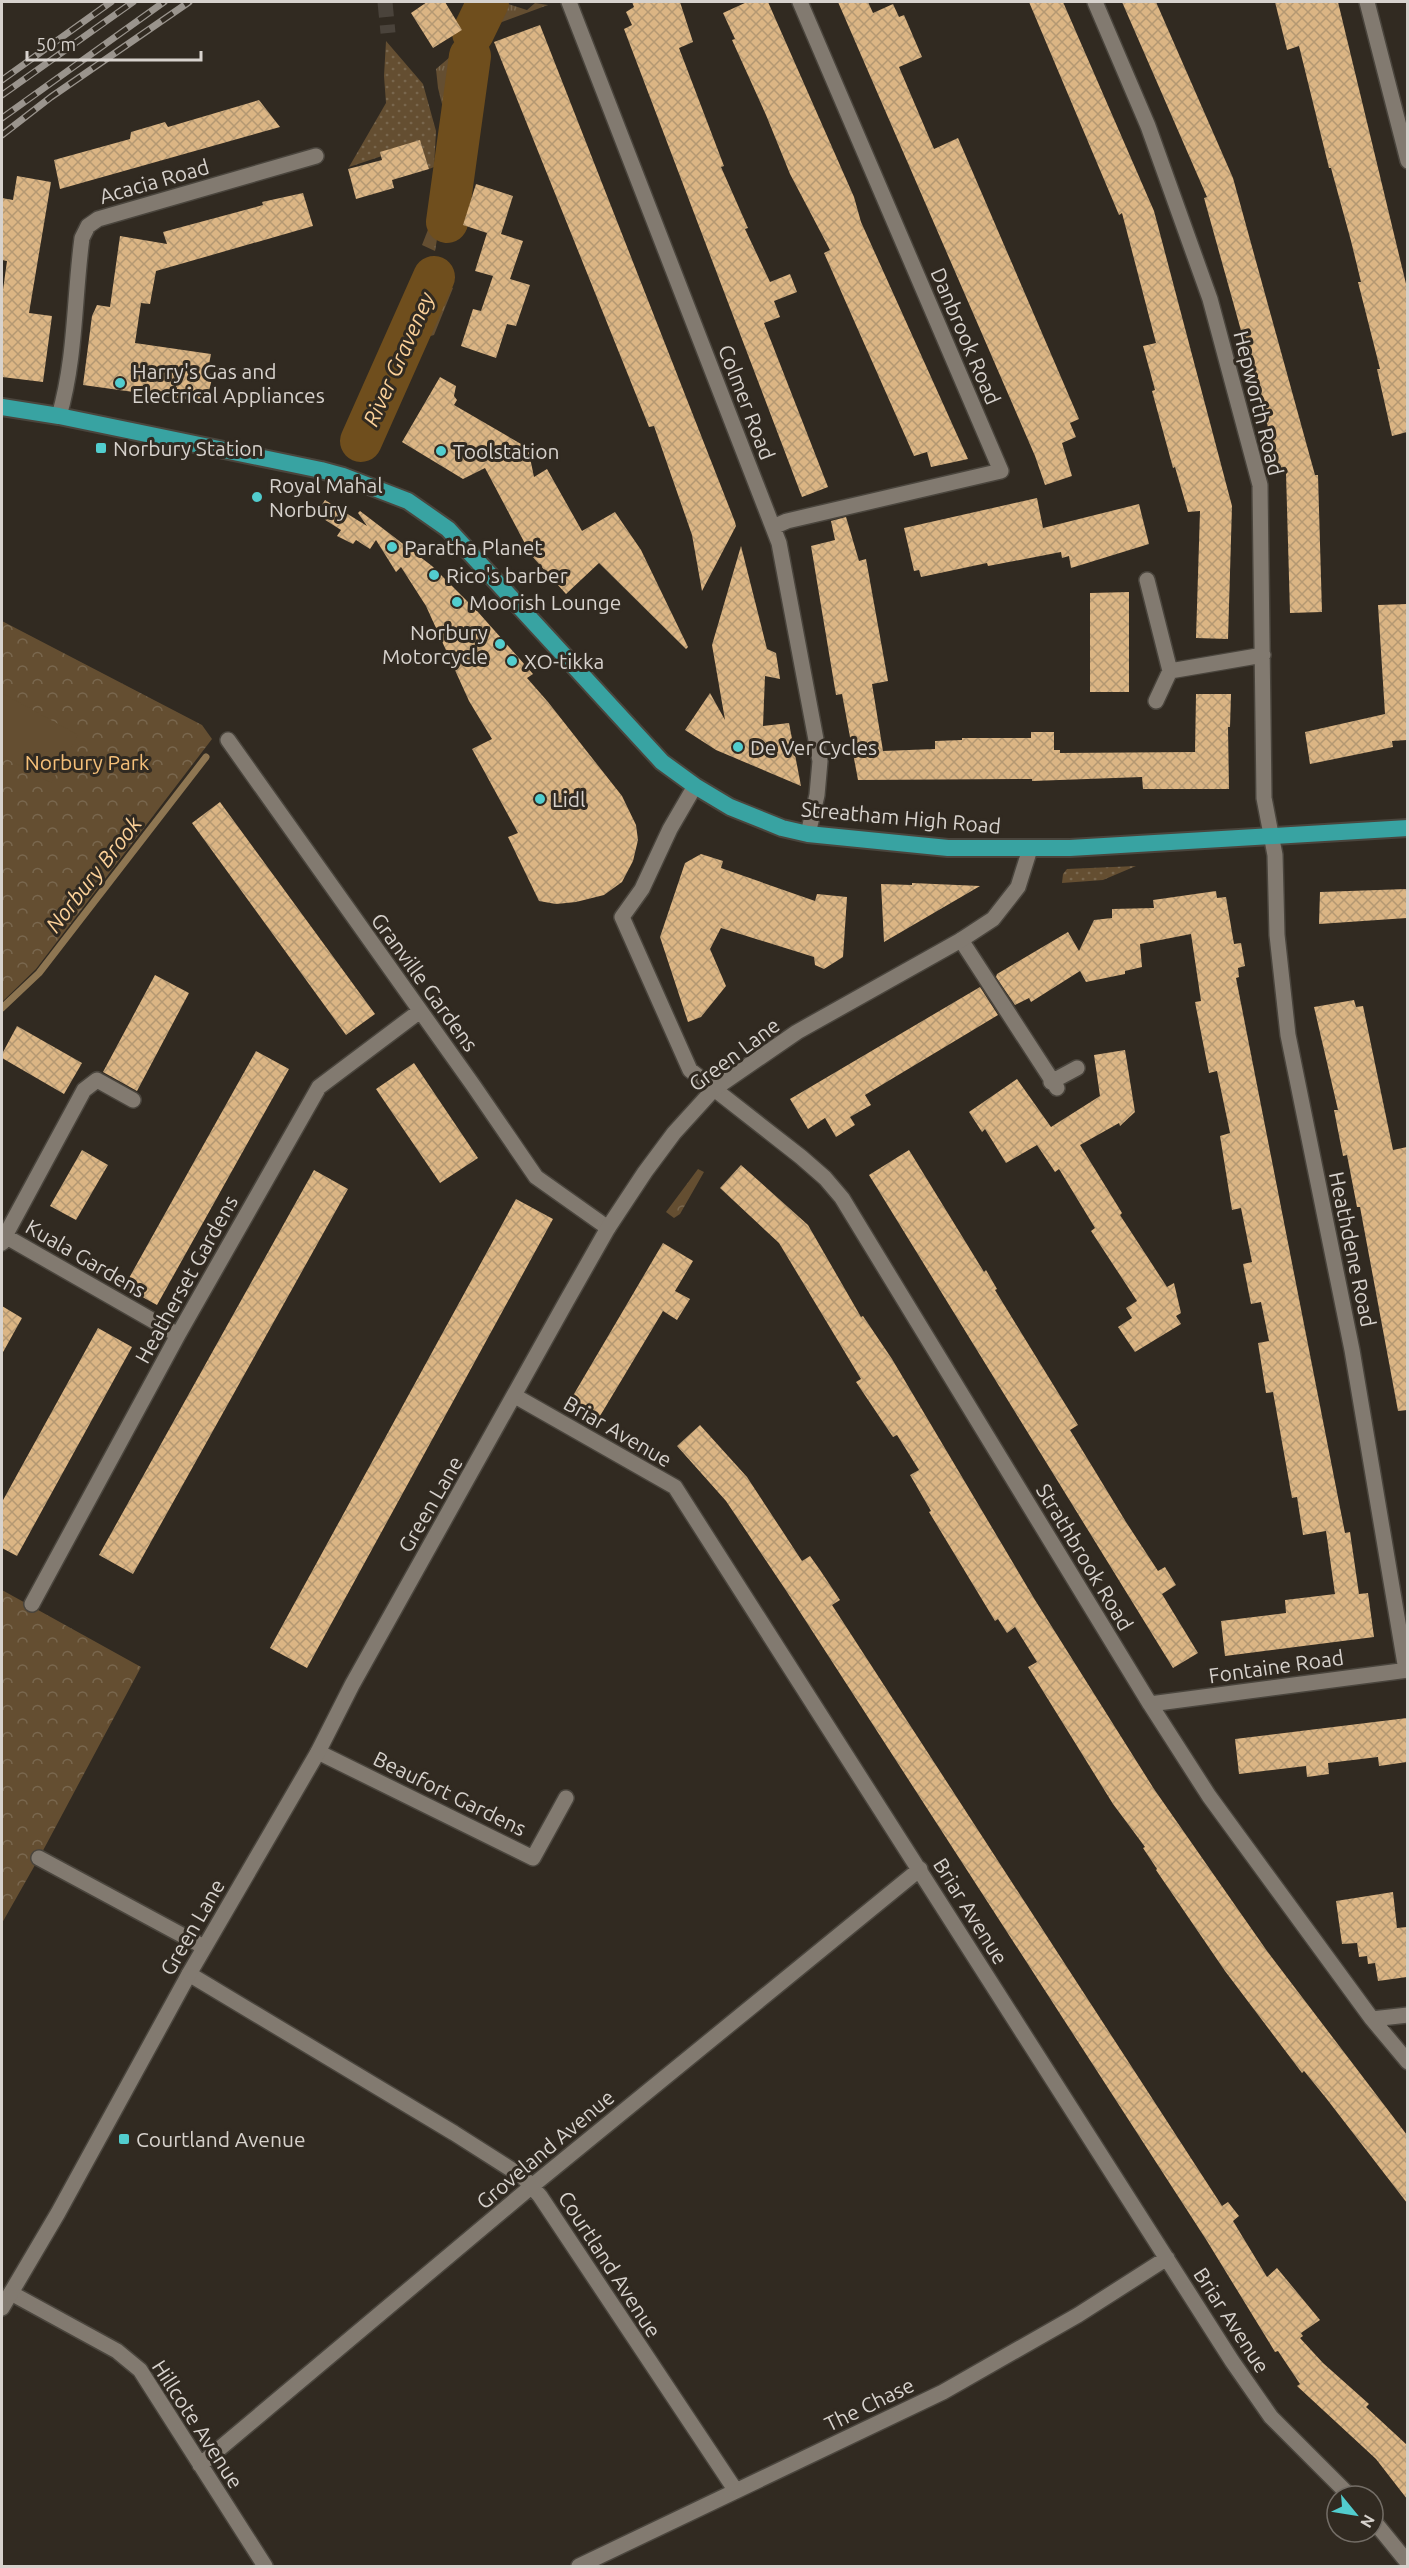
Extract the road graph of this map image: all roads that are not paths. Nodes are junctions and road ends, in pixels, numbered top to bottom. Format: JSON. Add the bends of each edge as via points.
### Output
{"nodes":[{"id":1,"x":569,"y":2,"type":"edge"},
{"id":2,"x":800,"y":2,"type":"edge"},
{"id":3,"x":1095,"y":2,"type":"edge"},
{"id":4,"x":1367,"y":2,"type":"edge"},
{"id":5,"x":316,"y":156,"type":"dead end"},
{"id":6,"x":1407,"y":161,"type":"edge"},
{"id":7,"x":2,"y":407,"type":"edge"},
{"id":8,"x":59,"y":416,"type":"junction"},
{"id":9,"x":774,"y":527,"type":"junction"},
{"id":10,"x":1146,"y":580,"type":"dead end"},
{"id":11,"x":1263,"y":655,"type":"junction"},
{"id":12,"x":1170,"y":671,"type":"junction"},
{"id":13,"x":1156,"y":701,"type":"dead end"},
{"id":14,"x":228,"y":740,"type":"dead end"},
{"id":15,"x":695,"y":786,"type":"junction"},
{"id":16,"x":1407,"y":828,"type":"edge"},
{"id":17,"x":808,"y":834,"type":"junction"},
{"id":18,"x":1273,"y":835,"type":"junction"},
{"id":19,"x":1030,"y":849,"type":"junction"},
{"id":20,"x":961,"y":940,"type":"junction"},
{"id":21,"x":420,"y":1011,"type":"junction"},
{"id":22,"x":1077,"y":1068,"type":"dead end"},
{"id":23,"x":714,"y":1089,"type":"junction"},
{"id":24,"x":133,"y":1101,"type":"dead end"},
{"id":25,"x":608,"y":1228,"type":"junction"},
{"id":26,"x":3,"y":1240,"type":"edge"},
{"id":27,"x":178,"y":1335,"type":"junction"},
{"id":28,"x":515,"y":1396,"type":"junction"},
{"id":29,"x":32,"y":1604,"type":"dead end"},
{"id":30,"x":1407,"y":1670,"type":"edge"},
{"id":31,"x":1150,"y":1704,"type":"junction"},
{"id":32,"x":318,"y":1752,"type":"junction"},
{"id":33,"x":566,"y":1798,"type":"dead end"},
{"id":34,"x":39,"y":1858,"type":"dead end"},
{"id":35,"x":920,"y":1869,"type":"junction"},
{"id":36,"x":204,"y":1947,"type":"junction"},
{"id":37,"x":189,"y":1974,"type":"junction"},
{"id":38,"x":1407,"y":2014,"type":"edge"},
{"id":39,"x":1372,"y":2019,"type":"junction"},
{"id":40,"x":1407,"y":2062,"type":"edge"},
{"id":41,"x":532,"y":2187,"type":"junction"},
{"id":42,"x":1167,"y":2258,"type":"junction"},
{"id":43,"x":11,"y":2293,"type":"junction"},
{"id":44,"x":2,"y":2308,"type":"edge"},
{"id":45,"x":200,"y":2465,"type":"junction"},
{"id":46,"x":1338,"y":2484,"type":"edge"},
{"id":47,"x":736,"y":2491,"type":"junction"},
{"id":48,"x":1385,"y":2535,"type":"edge"},
{"id":49,"x":1407,"y":2563,"type":"edge"},
{"id":50,"x":265,"y":2566,"type":"edge"},
{"id":51,"x":579,"y":2566,"type":"edge"}],
"edges":[{"from":1,"to":9,"type":"street","name":"Colmer Road"},
{"from":2,"to":9,"type":"street","name":"Danbrook Road","via":[[1001,471]]},
{"from":3,"to":11,"type":"street","name":"Hepworth Road","via":[[1148,126],[1210,299],[1260,485]]},
{"from":4,"to":6,"type":"street"},
{"from":5,"to":8,"type":"street","name":"Acacia Road","via":[[98,219],[88,226],[82,238],[75,322]]},
{"from":7,"to":8,"type":"highway","name":"Streatham High Road"},
{"from":8,"to":15,"type":"highway","name":"Streatham High Road","via":[[265,457],[343,476],[408,501],[448,529],[662,762]]},
{"from":9,"to":17,"type":"street","name":"Colmer Road","via":[[820,761]]},
{"from":10,"to":12,"type":"street"},
{"from":11,"to":12,"type":"street"},
{"from":11,"to":18,"type":"street","name":"Hepworth Road","via":[[1264,798]]},
{"from":12,"to":13,"type":"street"},
{"from":14,"to":21,"type":"street","name":"Granville Gardens"},
{"from":15,"to":17,"type":"highway","name":"Streatham High Road","via":[[767,823]]},
{"from":15,"to":23,"type":"street","name":"Strathbrook Road","via":[[669,829],[642,889],[622,918],[690,1070]]},
{"from":16,"to":18,"type":"highway","name":"Streatham High Road"},
{"from":17,"to":19,"type":"highway","name":"Streatham High Road","via":[[948,848]]},
{"from":18,"to":19,"type":"highway","name":"Streatham High Road"},
{"from":18,"to":30,"type":"street","name":"Heathdene Road","via":[[1277,935],[1288,1035],[1352,1350]]},
{"from":19,"to":20,"type":"street","name":"Green Lane","via":[[1018,886],[1005,905],[993,919]]},
{"from":20,"to":22,"type":"street","via":[[1054,1085]]},
{"from":20,"to":23,"type":"street","name":"Green Lane","via":[[797,1032]]},
{"from":21,"to":25,"type":"street","name":"Granville Gardens","via":[[536,1177]]},
{"from":21,"to":27,"type":"street","name":"Heatherset Gardens","via":[[319,1087]]},
{"from":23,"to":25,"type":"street","name":"Green Lane","via":[[674,1133]]},
{"from":23,"to":31,"type":"street","name":"Strathbrook Road","via":[[801,1157],[842,1198]]},
{"from":24,"to":26,"type":"street","name":"Kuala Gardens","via":[[97,1080],[84,1090]]},
{"from":25,"to":28,"type":"street","name":"Green Lane"},
{"from":26,"to":27,"type":"street","name":"Kuala Gardens"},
{"from":27,"to":29,"type":"street","name":"Heatherset Gardens"},
{"from":28,"to":32,"type":"street","name":"Green Lane"},
{"from":28,"to":35,"type":"street","name":"Briar Avenue","via":[[675,1487]]},
{"from":30,"to":31,"type":"street","name":"Fontaine Road"},
{"from":31,"to":39,"type":"street","name":"Strathbrook Road","via":[[1209,1796]]},
{"from":32,"to":33,"type":"street","name":"Beaufort Gardens","via":[[534,1858]]},
{"from":32,"to":36,"type":"street","name":"Green Lane"},
{"from":34,"to":36,"type":"street"},
{"from":35,"to":41,"type":"street","name":"Groveland Avenue"},
{"from":35,"to":42,"type":"street","name":"Briar Avenue"},
{"from":36,"to":37,"type":"street","name":"Green Lane"},
{"from":37,"to":41,"type":"street","name":"Courtland Avenue","via":[[454,2133],[523,2177]]},
{"from":37,"to":43,"type":"street","name":"Green Lane"},
{"from":38,"to":39,"type":"street"},
{"from":39,"to":40,"type":"street","name":"Strathbrook Road"},
{"from":41,"to":45,"type":"street","name":"Groveland Avenue"},
{"from":41,"to":47,"type":"street","name":"Courtland Avenue"},
{"from":42,"to":46,"type":"street","name":"Briar Avenue","via":[[1271,2417]]},
{"from":42,"to":47,"type":"street","name":"The Chase","via":[[1078,2315],[943,2392]]},
{"from":43,"to":44,"type":"street","name":"Green Lane"},
{"from":43,"to":45,"type":"street","name":"Hillcote Avenue","via":[[140,2370]]},
{"from":45,"to":50,"type":"street","name":"Hillcote Avenue"},
{"from":47,"to":51,"type":"street","name":"The Chase"},
{"from":48,"to":49,"type":"street"}]}
